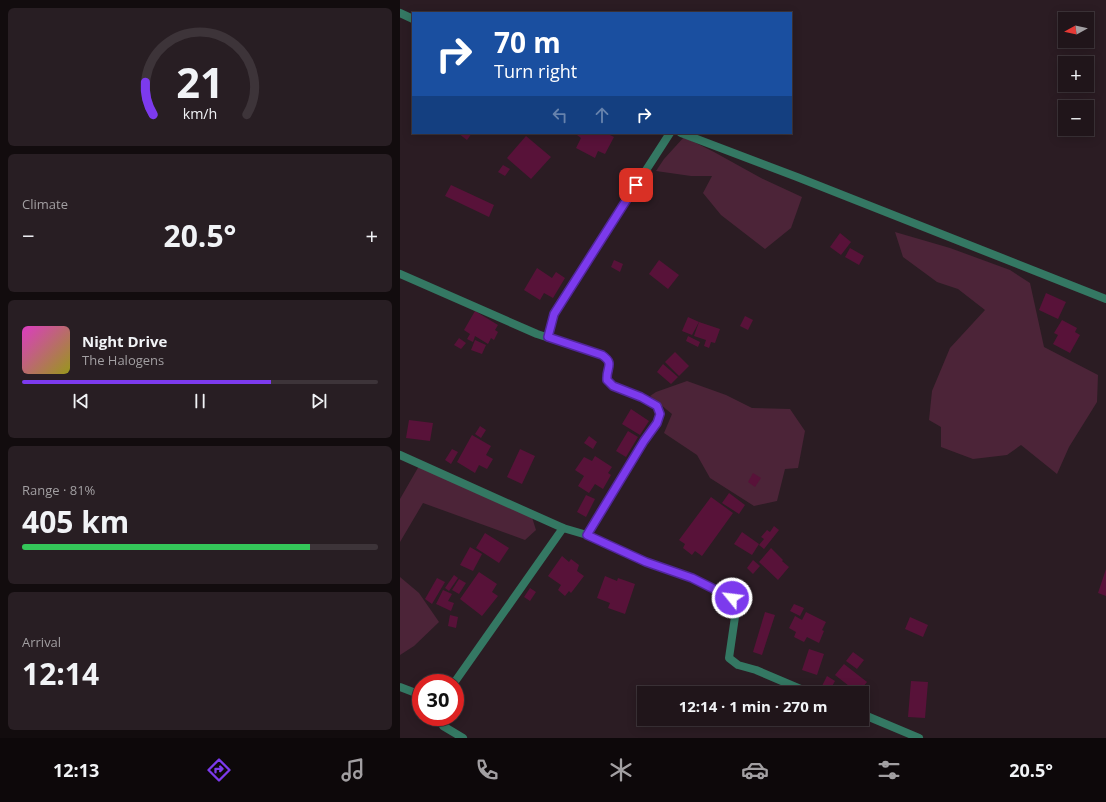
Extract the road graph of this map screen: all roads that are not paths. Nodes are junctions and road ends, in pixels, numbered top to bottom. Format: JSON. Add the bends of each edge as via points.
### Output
{"nodes":[{"id":1,"x":400,"y":13,"type":"edge"},
{"id":2,"x":412,"y":18,"type":"edge"},
{"id":3,"x":669,"y":134,"type":"edge"},
{"id":4,"x":684,"y":134,"type":"edge"},
{"id":5,"x":400,"y":274,"type":"edge"},
{"id":6,"x":1106,"y":299,"type":"edge"},
{"id":7,"x":548,"y":337,"type":"junction"},
{"id":8,"x":400,"y":455,"type":"edge"},
{"id":9,"x":563,"y":528,"type":"junction"},
{"id":10,"x":587,"y":535,"type":"junction"},
{"id":11,"x":460,"y":674,"type":"edge"},
{"id":12,"x":794,"y":686,"type":"edge"},
{"id":13,"x":400,"y":687,"type":"edge"},
{"id":14,"x":412,"y":692,"type":"edge"},
{"id":15,"x":869,"y":717,"type":"edge"},
{"id":16,"x":443,"y":726,"type":"edge"},
{"id":17,"x":463,"y":738,"type":"edge"},
{"id":18,"x":919,"y":738,"type":"edge"}],
"edges":[{"from":1,"to":2,"type":"street"},
{"from":3,"to":7,"type":"street","via":[[554,314]]},
{"from":4,"to":6,"type":"street","via":[[797,176]]},
{"from":5,"to":7,"type":"street"},
{"from":7,"to":10,"type":"street","via":[[609,359],[607,380],[613,386],[657,406],[660,414],[657,423]]},
{"from":8,"to":9,"type":"street"},
{"from":9,"to":10,"type":"street"},
{"from":9,"to":11,"type":"street"},
{"from":10,"to":12,"type":"street","via":[[646,562],[692,578],[732,598],[736,610],[729,658],[738,665]]},
{"from":13,"to":14,"type":"street"},
{"from":15,"to":18,"type":"street"},
{"from":16,"to":17,"type":"street"}]}
